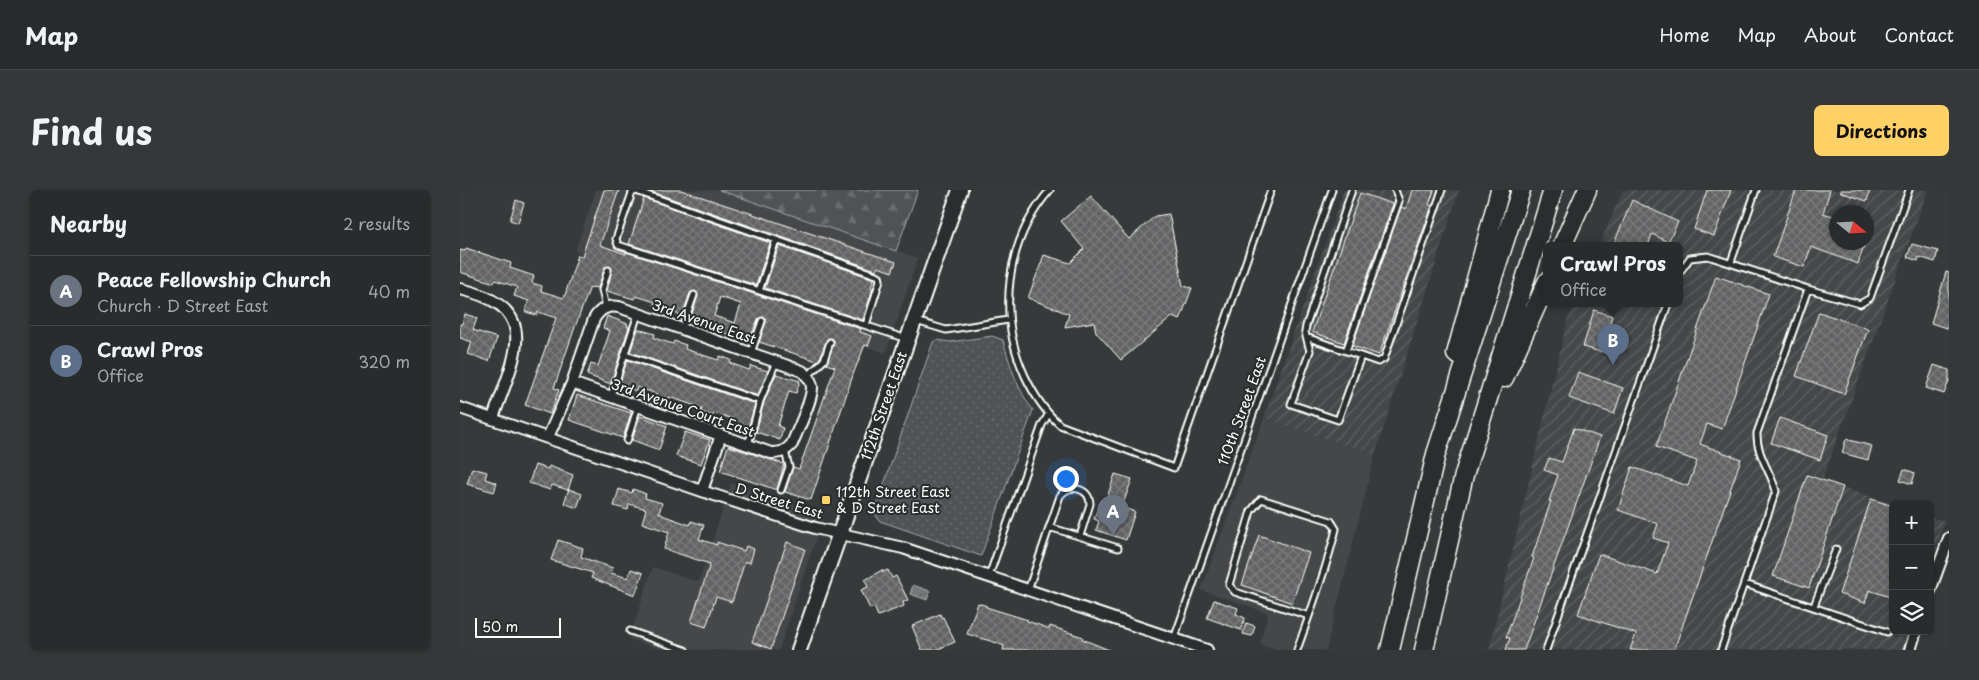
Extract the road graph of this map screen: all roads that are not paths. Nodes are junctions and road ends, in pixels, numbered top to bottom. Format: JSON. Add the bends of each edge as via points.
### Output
{"nodes":[{"id":1,"x":960,"y":190,"type":"edge"},
{"id":2,"x":1050,"y":190,"type":"edge"},
{"id":3,"x":1270,"y":190,"type":"edge"},
{"id":4,"x":1332,"y":190,"type":"edge"},
{"id":5,"x":1352,"y":190,"type":"edge"},
{"id":6,"x":1395,"y":190,"type":"edge"},
{"id":7,"x":1442,"y":190,"type":"edge"},
{"id":8,"x":1500,"y":190,"type":"edge"},
{"id":9,"x":1521,"y":190,"type":"edge"},
{"id":10,"x":1553,"y":190,"type":"edge"},
{"id":11,"x":1587,"y":190,"type":"edge"},
{"id":12,"x":1756,"y":190,"type":"edge"},
{"id":13,"x":1909,"y":190,"type":"edge"},
{"id":14,"x":776,"y":240,"type":"junction"},
{"id":15,"x":1564,"y":242,"type":"edge"},
{"id":16,"x":1731,"y":262,"type":"junction"},
{"id":17,"x":1683,"y":267,"type":"edge"},
{"id":18,"x":608,"y":270,"type":"dead end"},
{"id":19,"x":460,"y":289,"type":"edge"},
{"id":20,"x":1808,"y":289,"type":"junction"},
{"id":21,"x":760,"y":291,"type":"junction"},
{"id":22,"x":1543,"y":291,"type":"edge"},
{"id":23,"x":694,"y":295,"type":"dead end"},
{"id":24,"x":606,"y":307,"type":"junction"},
{"id":25,"x":1667,"y":307,"type":"edge"},
{"id":26,"x":638,"y":314,"type":"junction"},
{"id":27,"x":1008,"y":320,"type":"junction"},
{"id":28,"x":762,"y":321,"type":"dead end"},
{"id":29,"x":914,"y":321,"type":"junction"},
{"id":30,"x":866,"y":325,"type":"junction"},
{"id":31,"x":682,"y":329,"type":"junction"},
{"id":32,"x":1306,"y":337,"type":"junction"},
{"id":33,"x":908,"y":340,"type":"junction"},
{"id":34,"x":830,"y":342,"type":"dead end"},
{"id":35,"x":1346,"y":351,"type":"junction"},
{"id":36,"x":751,"y":353,"type":"junction"},
{"id":37,"x":626,"y":355,"type":"junction"},
{"id":38,"x":1361,"y":356,"type":"junction"},
{"id":39,"x":776,"y":362,"type":"junction"},
{"id":40,"x":808,"y":376,"type":"junction"},
{"id":41,"x":572,"y":383,"type":"junction"},
{"id":42,"x":611,"y":397,"type":"junction"},
{"id":43,"x":760,"y":401,"type":"junction"},
{"id":44,"x":638,"y":406,"type":"junction"},
{"id":45,"x":460,"y":408,"type":"edge"},
{"id":46,"x":1048,"y":415,"type":"junction"},
{"id":47,"x":493,"y":418,"type":"junction"},
{"id":48,"x":721,"y":436,"type":"junction"},
{"id":49,"x":548,"y":437,"type":"junction"},
{"id":50,"x":626,"y":441,"type":"dead end"},
{"id":51,"x":748,"y":445,"type":"junction"},
{"id":52,"x":785,"y":451,"type":"junction"},
{"id":53,"x":1464,"y":475,"type":"junction"},
{"id":54,"x":781,"y":490,"type":"dead end"},
{"id":55,"x":702,"y":491,"type":"junction"},
{"id":56,"x":1425,"y":494,"type":"junction"},
{"id":57,"x":1049,"y":526,"type":"junction"},
{"id":58,"x":840,"y":533,"type":"junction"},
{"id":59,"x":1080,"y":536,"type":"junction"},
{"id":60,"x":1949,"y":538,"type":"edge"},
{"id":61,"x":1118,"y":548,"type":"dead end"},
{"id":62,"x":1836,"y":549,"type":"dead end"},
{"id":63,"x":988,"y":576,"type":"junction"},
{"id":64,"x":1745,"y":584,"type":"junction"},
{"id":65,"x":1028,"y":590,"type":"junction"},
{"id":66,"x":1930,"y":590,"type":"edge"},
{"id":67,"x":1814,"y":606,"type":"junction"},
{"id":68,"x":1309,"y":616,"type":"junction"},
{"id":69,"x":630,"y":631,"type":"dead end"},
{"id":70,"x":1887,"y":632,"type":"dead end"},
{"id":71,"x":1915,"y":635,"type":"edge"},
{"id":72,"x":1174,"y":639,"type":"junction"},
{"id":73,"x":685,"y":650,"type":"edge"},
{"id":74,"x":799,"y":650,"type":"edge"},
{"id":75,"x":1178,"y":650,"type":"edge"},
{"id":76,"x":1207,"y":650,"type":"edge"},
{"id":77,"x":1297,"y":650,"type":"edge"},
{"id":78,"x":1390,"y":650,"type":"edge"},
{"id":79,"x":1424,"y":650,"type":"edge"},
{"id":80,"x":1546,"y":650,"type":"edge"},
{"id":81,"x":1721,"y":650,"type":"edge"},
{"id":82,"x":1910,"y":650,"type":"edge"}],
"edges":[{"from":1,"to":29,"type":"main road","name":"112th Street East"},
{"from":2,"to":27,"type":"lane","via":[[1028,224],[1015,254]]},
{"from":3,"to":46,"type":"lane","via":[[1174,468],[1067,429]]},
{"from":4,"to":72,"type":"lane","name":"110th Street East"},
{"from":5,"to":32,"type":"lane","via":[[1306,326]]},
{"from":6,"to":35,"type":"lane","via":[[1399,200]]},
{"from":7,"to":38,"type":"lane","via":[[1384,359],[1378,362]]},
{"from":8,"to":56,"type":"highway","via":[[1448,386]]},
{"from":9,"to":56,"type":"highway"},
{"from":10,"to":53,"type":"highway"},
{"from":11,"to":15,"type":"highway"},
{"from":12,"to":16,"type":"lane"},
{"from":13,"to":20,"type":"lane","via":[[1870,298],[1860,304]]},
{"from":14,"to":21,"type":"lane"},
{"from":14,"to":21,"type":"lane","via":[[636,191],[632,193],[616,239],[618,244]]},
{"from":14,"to":30,"type":"lane","via":[[879,276]]},
{"from":16,"to":17,"type":"lane","via":[[1695,256]]},
{"from":16,"to":20,"type":"lane"},
{"from":18,"to":24,"type":"lane","via":[[602,290]]},
{"from":19,"to":47,"type":"street","via":[[498,304],[512,317],[517,334],[518,342]]},
{"from":20,"to":64,"type":"lane","via":[[1758,433],[1762,457],[1773,477],[1776,491]]},
{"from":21,"to":30,"type":"lane"},
{"from":22,"to":53,"type":"highway"},
{"from":23,"to":31,"type":"lane"},
{"from":24,"to":26,"type":"street","name":"3rd Avenue East","via":[[619,307]]},
{"from":24,"to":41,"type":"street","via":[[594,319]]},
{"from":25,"to":80,"type":"lane"},
{"from":26,"to":31,"type":"street","name":"3rd Avenue East"},
{"from":26,"to":37,"type":"lane"},
{"from":27,"to":29,"type":"lane","via":[[946,330]]},
{"from":27,"to":46,"type":"lane","via":[[1016,357],[1032,392]]},
{"from":28,"to":36,"type":"lane"},
{"from":29,"to":33,"type":"main road","name":"112th Street East"},
{"from":30,"to":33,"type":"lane"},
{"from":31,"to":36,"type":"street","name":"3rd Avenue East"},
{"from":32,"to":35,"type":"lane"},
{"from":32,"to":38,"type":"lane","via":[[1310,351],[1291,404],[1338,420]]},
{"from":33,"to":58,"type":"main road","name":"112th Street East"},
{"from":34,"to":40,"type":"lane","via":[[824,360]]},
{"from":35,"to":38,"type":"lane"},
{"from":36,"to":39,"type":"street","name":"3rd Avenue East"},
{"from":37,"to":42,"type":"lane"},
{"from":37,"to":43,"type":"lane"},
{"from":39,"to":40,"type":"street","name":"3rd Avenue East"},
{"from":39,"to":43,"type":"lane"},
{"from":40,"to":52,"type":"street","via":[[812,386],[810,396],[792,444]]},
{"from":41,"to":42,"type":"street","name":"3rd Avenue Court East"},
{"from":41,"to":49,"type":"street"},
{"from":42,"to":44,"type":"street","name":"3rd Avenue Court East"},
{"from":43,"to":51,"type":"lane"},
{"from":44,"to":48,"type":"street","name":"3rd Avenue Court East"},
{"from":44,"to":50,"type":"lane"},
{"from":45,"to":47,"type":"street","name":"D Street East"},
{"from":46,"to":63,"type":"lane"},
{"from":47,"to":49,"type":"street","name":"D Street East"},
{"from":48,"to":51,"type":"street","name":"3rd Avenue Court East"},
{"from":48,"to":55,"type":"street"},
{"from":49,"to":55,"type":"street","name":"D Street East"},
{"from":51,"to":52,"type":"street","name":"3rd Avenue Court East","via":[[771,453]]},
{"from":52,"to":54,"type":"lane","via":[[789,467]]},
{"from":53,"to":79,"type":"highway"},
{"from":55,"to":58,"type":"street","name":"D Street East"},
{"from":56,"to":78,"type":"highway"},
{"from":57,"to":59,"type":"lane"},
{"from":57,"to":59,"type":"lane","via":[[1062,492],[1078,489],[1087,494],[1090,504]]},
{"from":57,"to":65,"type":"lane"},
{"from":58,"to":63,"type":"street","name":"D Street East","via":[[903,548]]},
{"from":58,"to":74,"type":"main road","name":"112th Street East"},
{"from":59,"to":61,"type":"lane"},
{"from":60,"to":66,"type":"street"},
{"from":62,"to":67,"type":"lane"},
{"from":63,"to":65,"type":"street","name":"D Street East"},
{"from":64,"to":67,"type":"lane"},
{"from":64,"to":81,"type":"lane"},
{"from":65,"to":72,"type":"street","name":"D Street East"},
{"from":67,"to":70,"type":"lane"},
{"from":68,"to":68,"type":"lane","via":[[1336,530],[1330,521],[1261,499],[1252,511],[1229,585],[1235,592]]},
{"from":68,"to":77,"type":"lane"},
{"from":69,"to":73,"type":"lane"},
{"from":71,"to":82,"type":"street"},
{"from":72,"to":75,"type":"street"},
{"from":72,"to":76,"type":"street","name":"D Street East"}]}
